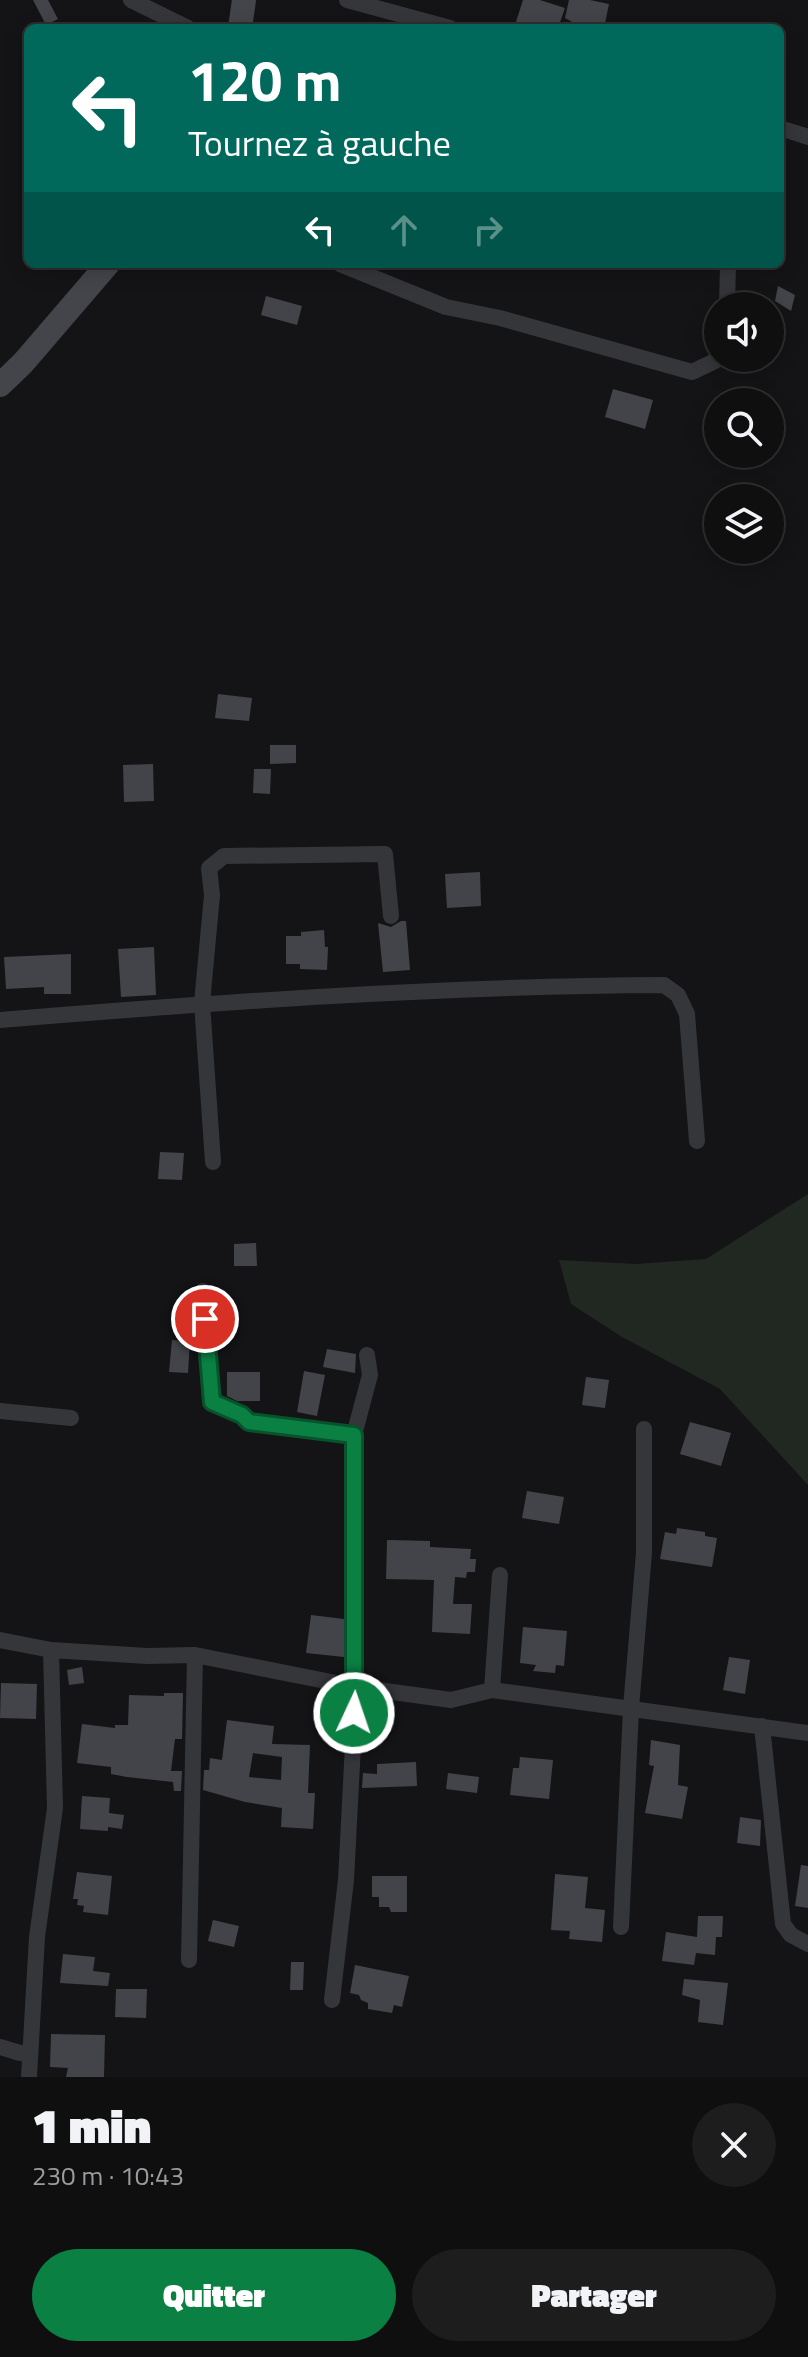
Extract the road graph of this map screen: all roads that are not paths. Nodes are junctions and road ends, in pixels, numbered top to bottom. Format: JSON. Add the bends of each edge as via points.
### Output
{"nodes":[{"id":1,"x":131,"y":0,"type":"edge"},
{"id":2,"x":244,"y":0,"type":"edge"},
{"id":3,"x":347,"y":0,"type":"edge"},
{"id":4,"x":180,"y":24,"type":"edge"},
{"id":5,"x":241,"y":24,"type":"edge"},
{"id":6,"x":435,"y":24,"type":"edge"},
{"id":7,"x":784,"y":129,"type":"edge"},
{"id":8,"x":808,"y":137,"type":"edge"},
{"id":9,"x":105,"y":268,"type":"edge"},
{"id":10,"x":350,"y":268,"type":"edge"},
{"id":11,"x":728,"y":268,"type":"edge"},
{"id":12,"x":727,"y":292,"type":"edge"},
{"id":13,"x":704,"y":366,"type":"edge"},
{"id":14,"x":0,"y":385,"type":"edge"},
{"id":15,"x":391,"y":916,"type":"dead end"},
{"id":16,"x":202,"y":1003,"type":"junction"},
{"id":17,"x":0,"y":1020,"type":"edge"},
{"id":18,"x":697,"y":1141,"type":"dead end"},
{"id":19,"x":213,"y":1162,"type":"dead end"},
{"id":20,"x":203,"y":1291,"type":"dead end"},
{"id":21,"x":367,"y":1355,"type":"dead end"},
{"id":22,"x":0,"y":1411,"type":"edge"},
{"id":23,"x":71,"y":1418,"type":"dead end"},
{"id":24,"x":644,"y":1429,"type":"dead end"},
{"id":25,"x":354,"y":1435,"type":"junction"},
{"id":26,"x":500,"y":1575,"type":"dead end"},
{"id":27,"x":0,"y":1640,"type":"edge"},
{"id":28,"x":51,"y":1650,"type":"junction"},
{"id":29,"x":195,"y":1655,"type":"junction"},
{"id":30,"x":356,"y":1687,"type":"junction"},
{"id":31,"x":492,"y":1690,"type":"junction"},
{"id":32,"x":631,"y":1708,"type":"junction"},
{"id":33,"x":762,"y":1726,"type":"junction"},
{"id":34,"x":808,"y":1733,"type":"edge"},
{"id":35,"x":621,"y":1927,"type":"dead end"},
{"id":36,"x":808,"y":1944,"type":"edge"},
{"id":37,"x":189,"y":1960,"type":"dead end"},
{"id":38,"x":332,"y":2000,"type":"dead end"},
{"id":39,"x":0,"y":2047,"type":"edge"},
{"id":40,"x":30,"y":2053,"type":"junction"},
{"id":41,"x":29,"y":2077,"type":"edge"}],
"edges":[{"from":1,"to":4,"type":"street"},
{"from":2,"to":5,"type":"street"},
{"from":3,"to":6,"type":"street"},
{"from":7,"to":8,"type":"street"},
{"from":9,"to":14,"type":"street"},
{"from":10,"to":13,"type":"street","via":[[446,307],[692,372]]},
{"from":11,"to":12,"type":"street"},
{"from":15,"to":16,"type":"street","via":[[385,854],[224,856],[209,868],[212,895]]},
{"from":16,"to":17,"type":"street"},
{"from":16,"to":18,"type":"street","via":[[519,986],[664,985],[678,995],[687,1014]]},
{"from":16,"to":19,"type":"street"},
{"from":20,"to":25,"type":"street","via":[[212,1402],[249,1422]]},
{"from":21,"to":25,"type":"street","via":[[370,1375]]},
{"from":22,"to":23,"type":"street"},
{"from":24,"to":32,"type":"street","via":[[644,1553]]},
{"from":25,"to":30,"type":"street"},
{"from":26,"to":31,"type":"street"},
{"from":27,"to":28,"type":"street"},
{"from":28,"to":29,"type":"street"},
{"from":28,"to":40,"type":"street","via":[[55,1808],[37,1937]]},
{"from":29,"to":30,"type":"street"},
{"from":29,"to":37,"type":"street"},
{"from":30,"to":31,"type":"street","via":[[451,1700]]},
{"from":30,"to":38,"type":"street","via":[[346,1880]]},
{"from":31,"to":32,"type":"street"},
{"from":32,"to":33,"type":"street"},
{"from":32,"to":35,"type":"street"},
{"from":33,"to":34,"type":"street"},
{"from":33,"to":36,"type":"street","via":[[783,1924]]},
{"from":39,"to":40,"type":"street"},
{"from":40,"to":41,"type":"street"}]}
